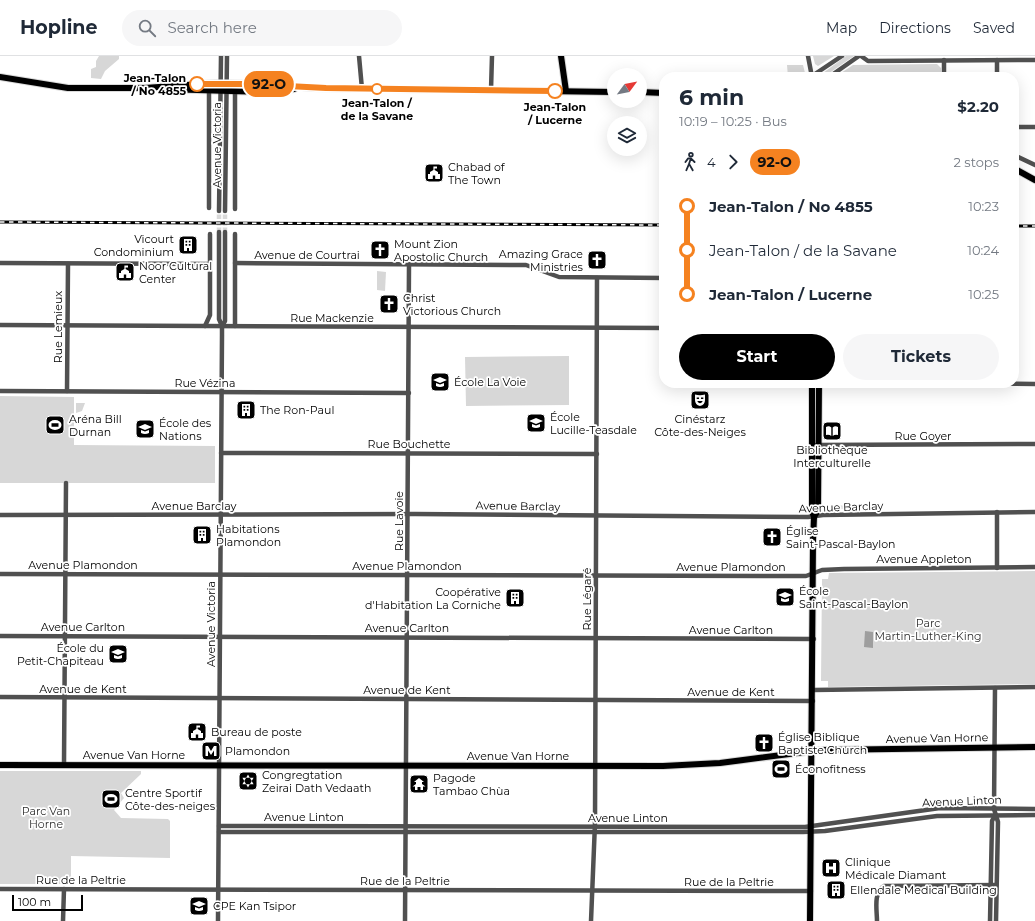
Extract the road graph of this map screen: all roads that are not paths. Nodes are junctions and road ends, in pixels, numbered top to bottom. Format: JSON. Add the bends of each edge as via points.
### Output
{"nodes":[{"id":1,"x":221,"y":56,"type":"edge"},
{"id":2,"x":227,"y":56,"type":"edge"},
{"id":3,"x":359,"y":56,"type":"edge"},
{"id":4,"x":492,"y":56,"type":"edge"},
{"id":5,"x":561,"y":56,"type":"edge"},
{"id":6,"x":808,"y":56,"type":"edge"},
{"id":7,"x":842,"y":56,"type":"edge"},
{"id":8,"x":860,"y":56,"type":"edge"},
{"id":9,"x":944,"y":60,"type":"junction"},
{"id":10,"x":997,"y":60,"type":"junction"},
{"id":11,"x":1035,"y":60,"type":"edge"},
{"id":12,"x":812,"y":72,"type":"edge"},
{"id":13,"x":820,"y":72,"type":"edge"},
{"id":14,"x":836,"y":72,"type":"edge"},
{"id":15,"x":944,"y":72,"type":"edge"},
{"id":16,"x":997,"y":72,"type":"edge"},
{"id":17,"x":0,"y":77,"type":"edge"},
{"id":18,"x":223,"y":83,"type":"junction"},
{"id":19,"x":145,"y":88,"type":"junction"},
{"id":20,"x":307,"y":88,"type":"junction"},
{"id":21,"x":362,"y":89,"type":"junction"},
{"id":22,"x":491,"y":90,"type":"junction"},
{"id":23,"x":209,"y":91,"type":"junction"},
{"id":24,"x":223,"y":91,"type":"junction"},
{"id":25,"x":235,"y":91,"type":"junction"},
{"id":26,"x":566,"y":91,"type":"junction"},
{"id":27,"x":607,"y":92,"type":"edge"},
{"id":28,"x":647,"y":92,"type":"edge"},
{"id":29,"x":659,"y":92,"type":"edge"},
{"id":30,"x":1019,"y":127,"type":"edge"},
{"id":31,"x":1035,"y":127,"type":"edge"},
{"id":32,"x":1019,"y":158,"type":"edge"},
{"id":33,"x":1035,"y":165,"type":"edge"},
{"id":34,"x":1019,"y":171,"type":"edge"},
{"id":35,"x":1035,"y":179,"type":"edge"},
{"id":36,"x":209,"y":208,"type":"dead end"},
{"id":37,"x":235,"y":209,"type":"dead end"},
{"id":38,"x":219,"y":211,"type":"tunnel mouth"},
{"id":39,"x":225,"y":211,"type":"tunnel mouth"},
{"id":40,"x":219,"y":232,"type":"tunnel mouth"},
{"id":41,"x":225,"y":232,"type":"tunnel mouth"},
{"id":42,"x":210,"y":234,"type":"dead end"},
{"id":43,"x":235,"y":234,"type":"dead end"},
{"id":44,"x":235,"y":263,"type":"junction"},
{"id":45,"x":0,"y":264,"type":"edge"},
{"id":46,"x":68,"y":264,"type":"junction"},
{"id":47,"x":210,"y":264,"type":"junction"},
{"id":48,"x":409,"y":265,"type":"junction"},
{"id":49,"x":597,"y":278,"type":"junction"},
{"id":50,"x":659,"y":278,"type":"edge"},
{"id":51,"x":0,"y":325,"type":"edge"},
{"id":52,"x":67,"y":326,"type":"junction"},
{"id":53,"x":205,"y":326,"type":"junction"},
{"id":54,"x":222,"y":326,"type":"junction"},
{"id":55,"x":235,"y":326,"type":"junction"},
{"id":56,"x":410,"y":326,"type":"junction"},
{"id":57,"x":597,"y":327,"type":"junction"},
{"id":58,"x":659,"y":328,"type":"edge"},
{"id":59,"x":1019,"y":384,"type":"edge"},
{"id":60,"x":1035,"y":384,"type":"edge"},
{"id":61,"x":812,"y":388,"type":"edge"},
{"id":62,"x":819,"y":388,"type":"edge"},
{"id":63,"x":0,"y":391,"type":"edge"},
{"id":64,"x":67,"y":391,"type":"junction"},
{"id":65,"x":222,"y":392,"type":"junction"},
{"id":66,"x":409,"y":393,"type":"junction"},
{"id":67,"x":1035,"y":444,"type":"edge"},
{"id":68,"x":815,"y":445,"type":"junction"},
{"id":69,"x":221,"y":453,"type":"junction"},
{"id":70,"x":409,"y":453,"type":"junction"},
{"id":71,"x":596,"y":454,"type":"junction"},
{"id":72,"x":66,"y":483,"type":"dead end"},
{"id":73,"x":997,"y":512,"type":"junction"},
{"id":74,"x":1035,"y":512,"type":"edge"},
{"id":75,"x":0,"y":515,"type":"edge"},
{"id":76,"x":66,"y":515,"type":"junction"},
{"id":77,"x":221,"y":515,"type":"junction"},
{"id":78,"x":408,"y":515,"type":"junction"},
{"id":79,"x":596,"y":516,"type":"junction"},
{"id":80,"x":814,"y":516,"type":"junction"},
{"id":81,"x":1035,"y":567,"type":"edge"},
{"id":82,"x":997,"y":568,"type":"junction"},
{"id":83,"x":66,"y":573,"type":"junction"},
{"id":84,"x":0,"y":574,"type":"edge"},
{"id":85,"x":220,"y":574,"type":"junction"},
{"id":86,"x":408,"y":574,"type":"junction"},
{"id":87,"x":814,"y":574,"type":"junction"},
{"id":88,"x":596,"y":575,"type":"junction"},
{"id":89,"x":0,"y":636,"type":"edge"},
{"id":90,"x":65,"y":636,"type":"junction"},
{"id":91,"x":220,"y":636,"type":"junction"},
{"id":92,"x":407,"y":637,"type":"junction"},
{"id":93,"x":596,"y":638,"type":"junction"},
{"id":94,"x":814,"y":639,"type":"junction"},
{"id":95,"x":1035,"y":687,"type":"edge"},
{"id":96,"x":996,"y":688,"type":"junction"},
{"id":97,"x":813,"y":690,"type":"junction"},
{"id":98,"x":0,"y":697,"type":"edge"},
{"id":99,"x":65,"y":698,"type":"junction"},
{"id":100,"x":220,"y":698,"type":"junction"},
{"id":101,"x":407,"y":699,"type":"junction"},
{"id":102,"x":595,"y":700,"type":"junction"},
{"id":103,"x":813,"y":701,"type":"junction"},
{"id":104,"x":1035,"y":747,"type":"edge"},
{"id":105,"x":995,"y":748,"type":"junction"},
{"id":106,"x":813,"y":750,"type":"junction"},
{"id":107,"x":0,"y":765,"type":"edge"},
{"id":108,"x":64,"y":765,"type":"junction"},
{"id":109,"x":219,"y":765,"type":"junction"},
{"id":110,"x":406,"y":766,"type":"junction"},
{"id":111,"x":595,"y":766,"type":"junction"},
{"id":112,"x":994,"y":809,"type":"junction"},
{"id":113,"x":1035,"y":809,"type":"edge"},
{"id":114,"x":995,"y":815,"type":"junction"},
{"id":115,"x":1035,"y":815,"type":"edge"},
{"id":116,"x":406,"y":826,"type":"junction"},
{"id":117,"x":594,"y":826,"type":"junction"},
{"id":118,"x":219,"y":829,"type":"junction"},
{"id":119,"x":812,"y":829,"type":"junction"},
{"id":120,"x":406,"y":832,"type":"junction"},
{"id":121,"x":593,"y":833,"type":"junction"},
{"id":122,"x":990,"y":885,"type":"junction"},
{"id":123,"x":996,"y":885,"type":"junction"},
{"id":124,"x":0,"y":889,"type":"edge"},
{"id":125,"x":64,"y":889,"type":"junction"},
{"id":126,"x":218,"y":890,"type":"junction"},
{"id":127,"x":405,"y":890,"type":"junction"},
{"id":128,"x":591,"y":890,"type":"junction"},
{"id":129,"x":811,"y":891,"type":"junction"},
{"id":130,"x":63,"y":921,"type":"edge"},
{"id":131,"x":218,"y":921,"type":"edge"},
{"id":132,"x":405,"y":921,"type":"edge"},
{"id":133,"x":591,"y":921,"type":"edge"},
{"id":134,"x":810,"y":921,"type":"edge"},
{"id":135,"x":877,"y":921,"type":"edge"},
{"id":136,"x":990,"y":921,"type":"edge"},
{"id":137,"x":996,"y":921,"type":"edge"}],
"edges":[{"from":1,"to":18,"type":"street","name":"Avenue Victoria"},
{"from":2,"to":18,"type":"street","name":"Avenue Victoria"},
{"from":3,"to":21,"type":"street"},
{"from":4,"to":22,"type":"street"},
{"from":5,"to":26,"type":"main road"},
{"from":6,"to":12,"type":"street"},
{"from":7,"to":13,"type":"street"},
{"from":8,"to":9,"type":"street","via":[[868,61]]},
{"from":8,"to":14,"type":"street"},
{"from":9,"to":10,"type":"street"},
{"from":9,"to":15,"type":"street"},
{"from":10,"to":11,"type":"street"},
{"from":10,"to":16,"type":"street"},
{"from":17,"to":19,"type":"main road","via":[[68,88]]},
{"from":18,"to":19,"type":"main road"},
{"from":18,"to":20,"type":"main road"},
{"from":18,"to":24,"type":"street","name":"Avenue Victoria"},
{"from":19,"to":23,"type":"main road"},
{"from":20,"to":21,"type":"main road"},
{"from":20,"to":25,"type":"main road","via":[[272,92]]},
{"from":21,"to":22,"type":"main road"},
{"from":22,"to":26,"type":"main road"},
{"from":23,"to":24,"type":"main road"},
{"from":23,"to":36,"type":"street","name":"Avenue Victoria"},
{"from":24,"to":25,"type":"main road"},
{"from":24,"to":38,"type":"street","name":"Avenue Victoria"},
{"from":24,"to":39,"type":"street","name":"Avenue Victoria"},
{"from":25,"to":37,"type":"street","name":"Avenue Victoria"},
{"from":26,"to":27,"type":"main road"},
{"from":28,"to":29,"type":"main road"},
{"from":30,"to":31,"type":"street"},
{"from":32,"to":33,"type":"street"},
{"from":34,"to":35,"type":"main road"},
{"from":40,"to":54,"type":"street","name":"Avenue Victoria","via":[[219,319]]},
{"from":41,"to":54,"type":"street","name":"Avenue Victoria","via":[[225,321]]},
{"from":42,"to":47,"type":"street"},
{"from":43,"to":44,"type":"street"},
{"from":44,"to":48,"type":"street","name":"Avenue de Courtrai"},
{"from":44,"to":55,"type":"street"},
{"from":45,"to":46,"type":"street"},
{"from":46,"to":47,"type":"street"},
{"from":46,"to":52,"type":"street","name":"Rue Lemieux"},
{"from":47,"to":53,"type":"street","via":[[210,315]]},
{"from":48,"to":49,"type":"street","name":"Avenue de Courtrai","via":[[526,265],[559,277]]},
{"from":48,"to":56,"type":"street","name":"Rue Lavoie"},
{"from":49,"to":50,"type":"street","name":"Avenue de Courtrai"},
{"from":49,"to":57,"type":"street","name":"Rue Légaré"},
{"from":51,"to":52,"type":"street","name":"Rue Mackenzie"},
{"from":52,"to":53,"type":"street","name":"Rue Mackenzie"},
{"from":52,"to":64,"type":"street","name":"Rue Lemieux"},
{"from":53,"to":54,"type":"street","name":"Rue Mackenzie"},
{"from":54,"to":55,"type":"street","name":"Rue Mackenzie"},
{"from":54,"to":65,"type":"street","name":"Avenue Victoria"},
{"from":55,"to":56,"type":"street","name":"Rue Mackenzie"},
{"from":56,"to":57,"type":"street","name":"Rue Mackenzie"},
{"from":56,"to":66,"type":"street","name":"Rue Lavoie"},
{"from":57,"to":58,"type":"street","name":"Rue Mackenzie"},
{"from":57,"to":71,"type":"street","name":"Rue Légaré"},
{"from":59,"to":60,"type":"street"},
{"from":61,"to":68,"type":"main road"},
{"from":62,"to":68,"type":"main road"},
{"from":63,"to":64,"type":"street","name":"Rue Vézina"},
{"from":64,"to":65,"type":"street","name":"Rue Vézina"},
{"from":65,"to":66,"type":"street","name":"Rue Vézina"},
{"from":65,"to":69,"type":"street","name":"Avenue Victoria"},
{"from":66,"to":70,"type":"street","name":"Rue Lavoie"},
{"from":67,"to":68,"type":"street","name":"Rue Goyer"},
{"from":68,"to":80,"type":"main road","via":[[818,510]]},
{"from":69,"to":70,"type":"street","name":"Rue Bouchette"},
{"from":69,"to":77,"type":"street","name":"Avenue Victoria"},
{"from":70,"to":71,"type":"street","name":"Rue Bouchette"},
{"from":70,"to":78,"type":"street","name":"Rue Lavoie"},
{"from":71,"to":79,"type":"street","name":"Rue Légaré"},
{"from":72,"to":76,"type":"street"},
{"from":73,"to":74,"type":"street","name":"Avenue Barclay"},
{"from":73,"to":80,"type":"street","name":"Avenue Barclay"},
{"from":73,"to":82,"type":"street"},
{"from":75,"to":76,"type":"street","name":"Avenue Barclay"},
{"from":76,"to":77,"type":"street","name":"Avenue Barclay"},
{"from":76,"to":83,"type":"street"},
{"from":77,"to":78,"type":"street","name":"Avenue Barclay"},
{"from":77,"to":85,"type":"street","name":"Avenue Victoria"},
{"from":78,"to":79,"type":"street","name":"Avenue Barclay"},
{"from":78,"to":86,"type":"street","name":"Rue Lavoie"},
{"from":79,"to":80,"type":"street","name":"Avenue Barclay"},
{"from":79,"to":88,"type":"street","name":"Rue Légaré"},
{"from":80,"to":87,"type":"main road"},
{"from":81,"to":82,"type":"street","name":"Avenue Appleton"},
{"from":82,"to":87,"type":"street","name":"Avenue Appleton","via":[[844,569],[822,570]]},
{"from":83,"to":84,"type":"street","name":"Avenue Plamondon"},
{"from":83,"to":85,"type":"street","name":"Avenue Plamondon"},
{"from":83,"to":90,"type":"street"},
{"from":85,"to":86,"type":"street","name":"Avenue Plamondon"},
{"from":85,"to":91,"type":"street","name":"Avenue Victoria"},
{"from":86,"to":88,"type":"street","name":"Avenue Plamondon"},
{"from":86,"to":92,"type":"street","name":"Rue Lavoie"},
{"from":87,"to":88,"type":"street","name":"Avenue Plamondon"},
{"from":87,"to":94,"type":"main road"},
{"from":88,"to":93,"type":"street","name":"Rue Légaré"},
{"from":89,"to":90,"type":"street","name":"Avenue Carlton"},
{"from":90,"to":91,"type":"street","name":"Avenue Carlton"},
{"from":90,"to":99,"type":"street"},
{"from":91,"to":92,"type":"street","name":"Avenue Carlton"},
{"from":91,"to":100,"type":"street","name":"Avenue Victoria"},
{"from":92,"to":93,"type":"street","name":"Avenue Carlton"},
{"from":92,"to":101,"type":"street","name":"Rue Lavoie"},
{"from":93,"to":94,"type":"street","name":"Avenue Carlton"},
{"from":93,"to":102,"type":"street","name":"Rue Légaré"},
{"from":94,"to":97,"type":"main road"},
{"from":95,"to":96,"type":"street"},
{"from":96,"to":97,"type":"street"},
{"from":96,"to":105,"type":"street"},
{"from":97,"to":103,"type":"main road"},
{"from":98,"to":99,"type":"street","name":"Avenue de Kent"},
{"from":99,"to":100,"type":"street","name":"Avenue de Kent"},
{"from":99,"to":108,"type":"street"},
{"from":100,"to":101,"type":"street","name":"Avenue de Kent"},
{"from":100,"to":109,"type":"street","name":"Avenue Victoria"},
{"from":101,"to":102,"type":"street","name":"Avenue de Kent"},
{"from":101,"to":110,"type":"street","name":"Rue Lavoie"},
{"from":102,"to":103,"type":"street","name":"Avenue de Kent"},
{"from":102,"to":111,"type":"street","name":"Rue Légaré"},
{"from":103,"to":106,"type":"main road"},
{"from":104,"to":105,"type":"main road","name":"Avenue Van Horne"},
{"from":105,"to":106,"type":"main road","name":"Avenue Van Horne"},
{"from":105,"to":112,"type":"street"},
{"from":106,"to":111,"type":"main road","name":"Avenue Van Horne","via":[[698,765]]},
{"from":106,"to":119,"type":"main road"},
{"from":107,"to":108,"type":"main road","name":"Avenue Van Horne"},
{"from":108,"to":109,"type":"main road","name":"Avenue Van Horne"},
{"from":109,"to":110,"type":"main road","name":"Avenue Van Horne"},
{"from":109,"to":118,"type":"street","name":"Avenue Victoria"},
{"from":110,"to":111,"type":"main road","name":"Avenue Van Horne"},
{"from":110,"to":116,"type":"street","name":"Rue Lavoie"},
{"from":111,"to":117,"type":"street","name":"Rue Légaré"},
{"from":112,"to":113,"type":"street","name":"Avenue Linton"},
{"from":112,"to":114,"type":"street"},
{"from":112,"to":119,"type":"street","name":"Avenue Linton","via":[[940,808]]},
{"from":114,"to":115,"type":"street","name":"Avenue Linton"},
{"from":114,"to":119,"type":"street","name":"Avenue Linton","via":[[937,816]]},
{"from":114,"to":122,"type":"street","via":[[992,821]]},
{"from":114,"to":123,"type":"street","via":[[998,822]]},
{"from":116,"to":117,"type":"street","name":"Avenue Linton"},
{"from":116,"to":118,"type":"street","name":"Avenue Linton"},
{"from":116,"to":120,"type":"street","name":"Rue Lavoie"},
{"from":117,"to":119,"type":"street","name":"Avenue Linton"},
{"from":117,"to":121,"type":"street","name":"Rue Légaré"},
{"from":118,"to":120,"type":"street","name":"Avenue Linton"},
{"from":118,"to":126,"type":"street","name":"Avenue Victoria"},
{"from":119,"to":121,"type":"street","name":"Avenue Linton"},
{"from":119,"to":129,"type":"main road"},
{"from":120,"to":121,"type":"street","name":"Avenue Linton"},
{"from":120,"to":127,"type":"street","name":"Rue Lavoie"},
{"from":121,"to":128,"type":"street","name":"Rue Légaré","via":[[594,862]]},
{"from":122,"to":123,"type":"street"},
{"from":122,"to":135,"type":"street","via":[[884,886],[878,891],[877,896]]},
{"from":122,"to":136,"type":"street"},
{"from":123,"to":137,"type":"street"},
{"from":124,"to":125,"type":"street","name":"Rue de la Peltrie"},
{"from":125,"to":126,"type":"street","name":"Rue de la Peltrie"},
{"from":125,"to":130,"type":"street"},
{"from":126,"to":127,"type":"street","name":"Rue de la Peltrie"},
{"from":126,"to":131,"type":"street","name":"Avenue Victoria"},
{"from":127,"to":128,"type":"street","name":"Rue de la Peltrie"},
{"from":127,"to":132,"type":"street","name":"Rue Lavoie"},
{"from":128,"to":129,"type":"street","name":"Rue de la Peltrie"},
{"from":128,"to":133,"type":"street","name":"Rue Légaré"},
{"from":129,"to":134,"type":"main road"}]}
